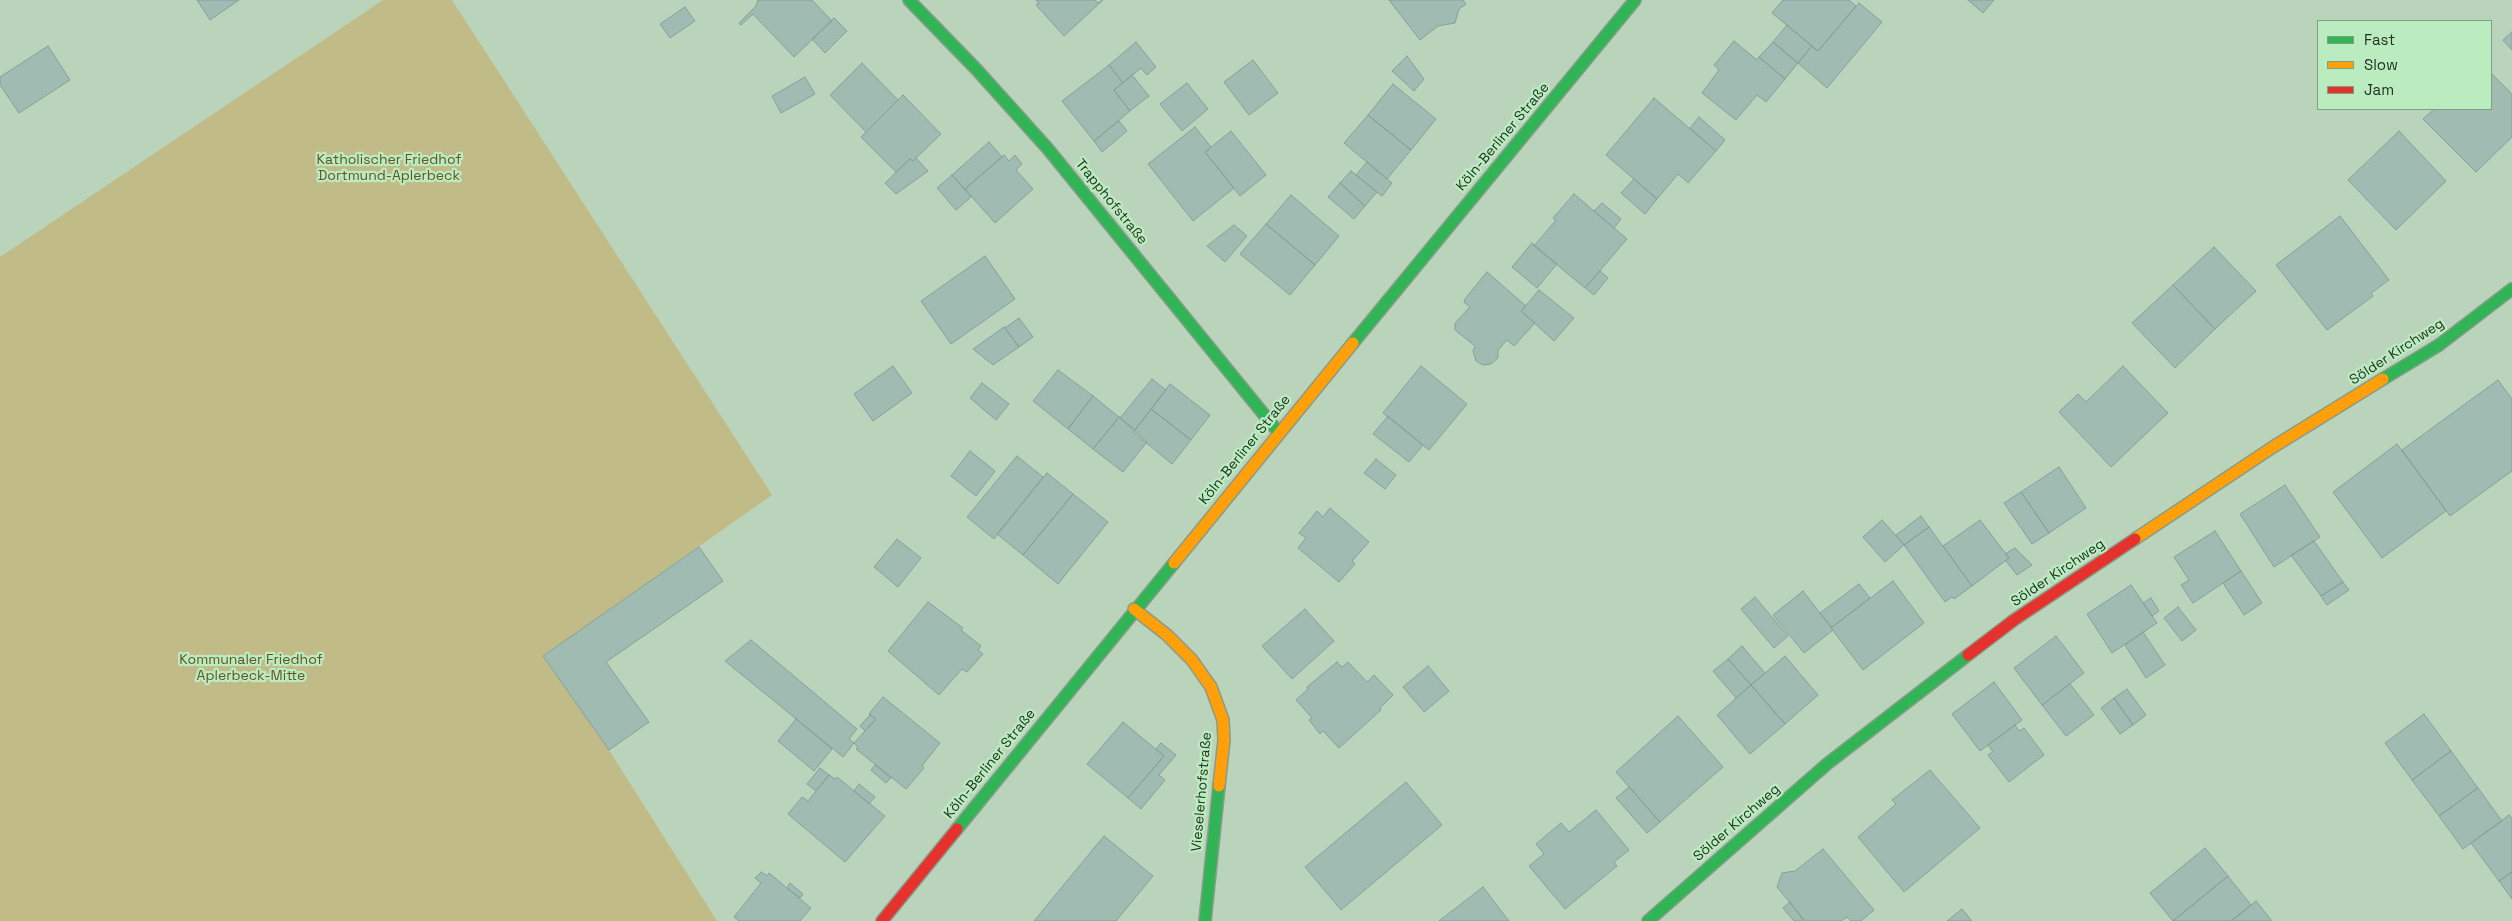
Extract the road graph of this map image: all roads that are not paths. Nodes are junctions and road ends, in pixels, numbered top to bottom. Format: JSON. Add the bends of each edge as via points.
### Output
{"nodes":[{"id":1,"x":909,"y":0,"type":"edge"},
{"id":2,"x":1635,"y":0,"type":"edge"},
{"id":3,"x":2512,"y":289,"type":"edge"},
{"id":4,"x":1278,"y":432,"type":"junction"},
{"id":5,"x":1134,"y":609,"type":"junction"},
{"id":6,"x":882,"y":921,"type":"edge"},
{"id":7,"x":1205,"y":921,"type":"edge"},
{"id":8,"x":1648,"y":921,"type":"edge"}],
"edges":[{"from":1,"to":4,"type":"street","name":"Trapphofstraße","via":[[1048,149]]},
{"from":2,"to":4,"type":"street","name":"Köln-Berliner Straße"},
{"from":3,"to":8,"type":"street","name":"Sölder Kirchweg","via":[[2439,344],[2273,447],[2014,620],[1827,764]]},
{"from":4,"to":5,"type":"street","name":"Köln-Berliner Straße"},
{"from":5,"to":6,"type":"street","name":"Köln-Berliner Straße"},
{"from":5,"to":7,"type":"street","name":"Vieselerhofstraße","via":[[1192,660],[1211,687],[1223,720],[1224,740]]}]}
